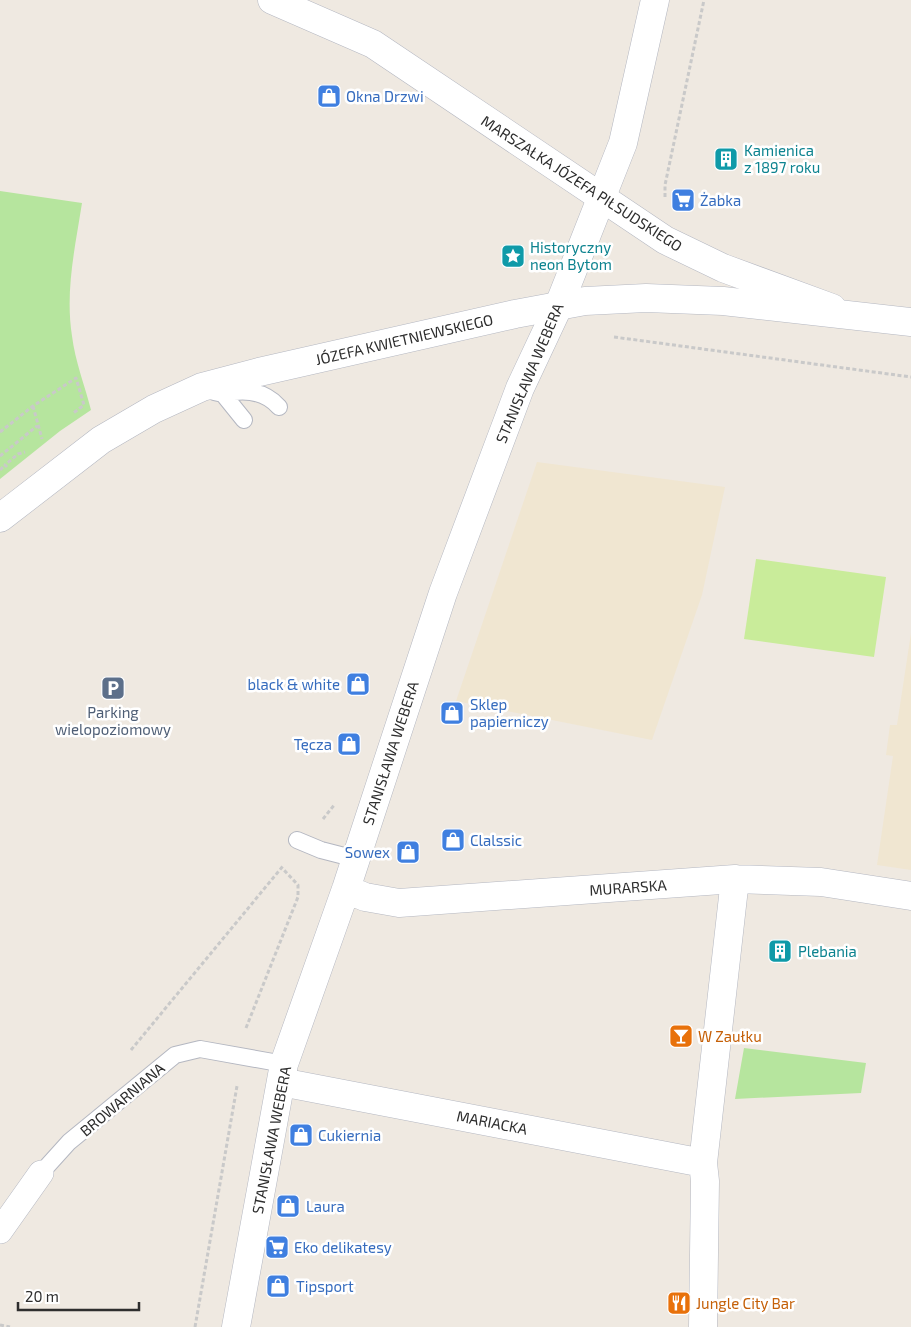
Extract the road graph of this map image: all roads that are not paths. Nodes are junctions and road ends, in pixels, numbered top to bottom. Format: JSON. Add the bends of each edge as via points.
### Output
{"nodes":[{"id":1,"x":272,"y":0,"type":"edge"},
{"id":2,"x":655,"y":0,"type":"edge"},
{"id":3,"x":602,"y":197,"type":"junction"},
{"id":4,"x":559,"y":305,"type":"junction"},
{"id":5,"x":848,"y":313,"type":"junction"},
{"id":6,"x":911,"y":322,"type":"edge"},
{"id":7,"x":212,"y":391,"type":"junction"},
{"id":8,"x":279,"y":406,"type":"dead end"},
{"id":9,"x":244,"y":420,"type":"dead end"},
{"id":10,"x":0,"y":518,"type":"edge"},
{"id":11,"x":297,"y":840,"type":"dead end"},
{"id":12,"x":356,"y":859,"type":"junction"},
{"id":13,"x":736,"y":879,"type":"junction"},
{"id":14,"x":346,"y":889,"type":"junction"},
{"id":15,"x":911,"y":896,"type":"edge"},
{"id":16,"x":283,"y":1073,"type":"junction"},
{"id":17,"x":703,"y":1163,"type":"junction"},
{"id":18,"x":41,"y":1173,"type":"joint"},
{"id":19,"x":0,"y":1231,"type":"edge"},
{"id":20,"x":236,"y":1327,"type":"edge"},
{"id":21,"x":703,"y":1327,"type":"edge"}],
"edges":[{"from":1,"to":3,"type":"street","name":"MARSZAŁKA JÓZEFA PIŁSUDSKIEGO","via":[[373,44]]},
{"from":2,"to":3,"type":"street","name":"STANISŁAWA WEBERA","via":[[623,143]]},
{"from":3,"to":4,"type":"street","name":"STANISŁAWA WEBERA"},
{"from":3,"to":5,"type":"street","name":"MARSZAŁKA JÓZEFA PIŁSUDSKIEGO","via":[[665,240],[723,268]]},
{"from":4,"to":5,"type":"street","name":"JÓZEFA KWIETNIEWSKIEGO","via":[[646,298],[723,301]]},
{"from":4,"to":7,"type":"street","name":"JÓZEFA KWIETNIEWSKIEGO","via":[[259,372]]},
{"from":4,"to":12,"type":"street","name":"STANISŁAWA WEBERA","via":[[520,388],[443,593]]},
{"from":5,"to":6,"type":"street","name":"MARSZAŁKA JÓZEFA PIŁSUDSKIEGO"},
{"from":7,"to":8,"type":"lane","via":[[256,392],[270,396]]},
{"from":7,"to":9,"type":"lane"},
{"from":7,"to":10,"type":"street","name":"JÓZEFA KWIETNIEWSKIEGO","via":[[154,409],[101,440]]},
{"from":11,"to":12,"type":"lane"},
{"from":12,"to":14,"type":"street","name":"STANISŁAWA WEBERA"},
{"from":13,"to":14,"type":"street","name":"MURARSKA","via":[[399,903],[365,898]]},
{"from":13,"to":15,"type":"street","name":"MURARSKA","via":[[821,882]]},
{"from":13,"to":17,"type":"street"},
{"from":14,"to":16,"type":"street","name":"STANISŁAWA WEBERA"},
{"from":16,"to":17,"type":"street","name":"MARIACKA"},
{"from":16,"to":18,"type":"lane","name":"BROWARNIANA","via":[[200,1048],[175,1055],[69,1142]]},
{"from":16,"to":20,"type":"street","name":"STANISŁAWA WEBERA"},
{"from":17,"to":21,"type":"street"},
{"from":18,"to":19,"type":"street","name":"BROWARNIANA"}]}
